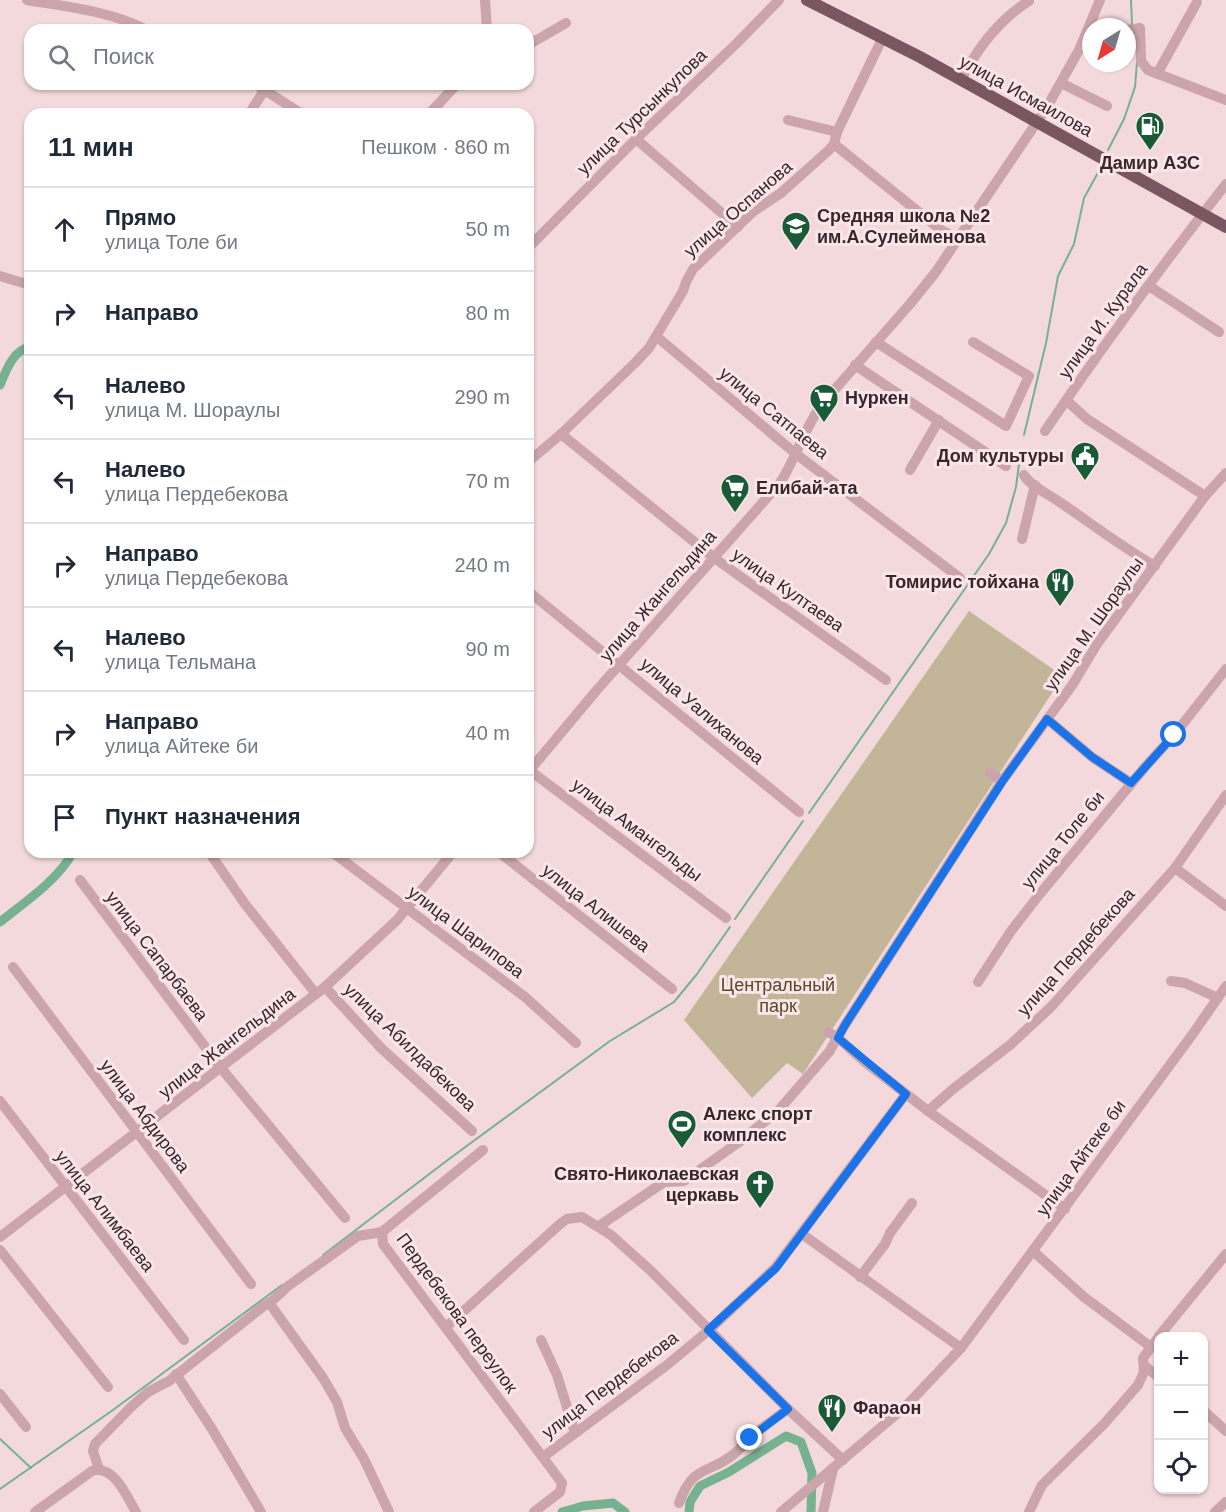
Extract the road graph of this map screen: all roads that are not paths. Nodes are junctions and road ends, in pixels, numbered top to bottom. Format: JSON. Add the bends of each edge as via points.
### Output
{"nodes":[{"id":1,"x":27,"y":0,"type":"edge"},
{"id":2,"x":100,"y":0,"type":"edge"},
{"id":3,"x":485,"y":0,"type":"edge"},
{"id":4,"x":779,"y":0,"type":"edge"},
{"id":5,"x":807,"y":0,"type":"edge"},
{"id":6,"x":1100,"y":0,"type":"edge"},
{"id":7,"x":1029,"y":1,"type":"edge"},
{"id":8,"x":1197,"y":2,"type":"dead end"},
{"id":9,"x":97,"y":12,"type":"junction"},
{"id":10,"x":1094,"y":18,"type":"edge"},
{"id":11,"x":566,"y":23,"type":"dead end"},
{"id":12,"x":135,"y":24,"type":"edge"},
{"id":13,"x":487,"y":24,"type":"edge"},
{"id":14,"x":1136,"y":29,"type":"edge"},
{"id":15,"x":884,"y":38,"type":"junction"},
{"id":16,"x":534,"y":42,"type":"edge"},
{"id":17,"x":1082,"y":46,"type":"edge"},
{"id":18,"x":1156,"y":74,"type":"junction"},
{"id":19,"x":962,"y":80,"type":"junction"},
{"id":20,"x":1061,"y":83,"type":"junction"},
{"id":21,"x":264,"y":90,"type":"edge"},
{"id":22,"x":266,"y":90,"type":"edge"},
{"id":23,"x":452,"y":90,"type":"edge"},
{"id":24,"x":1226,"y":100,"type":"edge"},
{"id":25,"x":1107,"y":106,"type":"dead end"},
{"id":26,"x":253,"y":108,"type":"edge"},
{"id":27,"x":293,"y":108,"type":"edge"},
{"id":28,"x":435,"y":108,"type":"edge"},
{"id":29,"x":788,"y":120,"type":"dead end"},
{"id":30,"x":1037,"y":122,"type":"junction"},
{"id":31,"x":837,"y":132,"type":"junction"},
{"id":32,"x":636,"y":139,"type":"junction"},
{"id":33,"x":834,"y":144,"type":"junction"},
{"id":34,"x":1226,"y":184,"type":"edge"},
{"id":35,"x":1203,"y":214,"type":"junction"},
{"id":36,"x":738,"y":227,"type":"junction"},
{"id":37,"x":1226,"y":227,"type":"edge"},
{"id":38,"x":958,"y":239,"type":"junction"},
{"id":39,"x":534,"y":242,"type":"edge"},
{"id":40,"x":0,"y":276,"type":"edge"},
{"id":41,"x":24,"y":283,"type":"edge"},
{"id":42,"x":1149,"y":286,"type":"junction"},
{"id":43,"x":1219,"y":332,"type":"dead end"},
{"id":44,"x":656,"y":336,"type":"junction"},
{"id":45,"x":876,"y":342,"type":"junction"},
{"id":46,"x":973,"y":342,"type":"dead end"},
{"id":47,"x":855,"y":365,"type":"junction"},
{"id":48,"x":1066,"y":400,"type":"junction"},
{"id":49,"x":939,"y":420,"type":"junction"},
{"id":50,"x":1045,"y":431,"type":"dead end"},
{"id":51,"x":561,"y":434,"type":"junction"},
{"id":52,"x":796,"y":454,"type":"junction"},
{"id":53,"x":534,"y":457,"type":"edge"},
{"id":54,"x":1006,"y":465,"type":"dead end"},
{"id":55,"x":910,"y":470,"type":"dead end"},
{"id":56,"x":1226,"y":473,"type":"edge"},
{"id":57,"x":1024,"y":475,"type":"dead end"},
{"id":58,"x":1035,"y":485,"type":"junction"},
{"id":59,"x":1205,"y":496,"type":"junction"},
{"id":60,"x":1022,"y":539,"type":"dead end"},
{"id":61,"x":713,"y":557,"type":"junction"},
{"id":62,"x":1155,"y":566,"type":"junction"},
{"id":63,"x":960,"y":578,"type":"dead end"},
{"id":64,"x":534,"y":596,"type":"edge"},
{"id":65,"x":620,"y":664,"type":"junction"},
{"id":66,"x":1226,"y":669,"type":"edge"},
{"id":67,"x":886,"y":680,"type":"dead end"},
{"id":68,"x":1047,"y":719,"type":"junction"},
{"id":69,"x":534,"y":763,"type":"edge"},
{"id":70,"x":534,"y":773,"type":"edge"},
{"id":71,"x":990,"y":773,"type":"dead end"},
{"id":72,"x":1002,"y":782,"type":"junction"},
{"id":73,"x":1131,"y":783,"type":"junction"},
{"id":74,"x":1226,"y":795,"type":"edge"},
{"id":75,"x":799,"y":812,"type":"dead end"},
{"id":76,"x":213,"y":858,"type":"edge"},
{"id":77,"x":340,"y":858,"type":"edge"},
{"id":78,"x":448,"y":858,"type":"edge"},
{"id":79,"x":507,"y":858,"type":"edge"},
{"id":80,"x":1175,"y":868,"type":"junction"},
{"id":81,"x":80,"y":880,"type":"dead end"},
{"id":82,"x":1226,"y":906,"type":"edge"},
{"id":83,"x":408,"y":908,"type":"junction"},
{"id":84,"x":726,"y":918,"type":"dead end"},
{"id":85,"x":13,"y":967,"type":"dead end"},
{"id":86,"x":1171,"y":981,"type":"dead end"},
{"id":87,"x":978,"y":982,"type":"dead end"},
{"id":88,"x":1226,"y":986,"type":"edge"},
{"id":89,"x":672,"y":989,"type":"dead end"},
{"id":90,"x":320,"y":991,"type":"junction"},
{"id":91,"x":1218,"y":998,"type":"junction"},
{"id":92,"x":828,"y":1032,"type":"dead end"},
{"id":93,"x":838,"y":1038,"type":"junction"},
{"id":94,"x":576,"y":1043,"type":"dead end"},
{"id":95,"x":221,"y":1068,"type":"junction"},
{"id":96,"x":906,"y":1094,"type":"junction"},
{"id":97,"x":0,"y":1101,"type":"edge"},
{"id":98,"x":928,"y":1110,"type":"junction"},
{"id":99,"x":472,"y":1131,"type":"dead end"},
{"id":100,"x":136,"y":1133,"type":"junction"},
{"id":101,"x":483,"y":1150,"type":"dead end"},
{"id":102,"x":65,"y":1187,"type":"junction"},
{"id":103,"x":912,"y":1203,"type":"dead end"},
{"id":104,"x":1065,"y":1209,"type":"junction"},
{"id":105,"x":345,"y":1218,"type":"dead end"},
{"id":106,"x":599,"y":1226,"type":"junction"},
{"id":107,"x":382,"y":1232,"type":"junction"},
{"id":108,"x":802,"y":1234,"type":"junction"},
{"id":109,"x":0,"y":1238,"type":"edge"},
{"id":110,"x":0,"y":1250,"type":"edge"},
{"id":111,"x":1033,"y":1251,"type":"junction"},
{"id":112,"x":1226,"y":1254,"type":"edge"},
{"id":113,"x":860,"y":1277,"type":"junction"},
{"id":114,"x":251,"y":1284,"type":"dead end"},
{"id":115,"x":270,"y":1304,"type":"junction"},
{"id":116,"x":446,"y":1327,"type":"junction"},
{"id":117,"x":708,"y":1330,"type":"junction"},
{"id":118,"x":1163,"y":1332,"type":"edge"},
{"id":119,"x":184,"y":1340,"type":"dead end"},
{"id":120,"x":541,"y":1340,"type":"dead end"},
{"id":121,"x":1154,"y":1343,"type":"edge"},
{"id":122,"x":1151,"y":1347,"type":"junction"},
{"id":123,"x":961,"y":1348,"type":"junction"},
{"id":124,"x":1145,"y":1366,"type":"junction"},
{"id":125,"x":176,"y":1374,"type":"junction"},
{"id":126,"x":1154,"y":1374,"type":"edge"},
{"id":127,"x":108,"y":1387,"type":"dead end"},
{"id":128,"x":0,"y":1394,"type":"edge"},
{"id":129,"x":788,"y":1409,"type":"junction"},
{"id":130,"x":1208,"y":1415,"type":"edge"},
{"id":131,"x":26,"y":1427,"type":"dead end"},
{"id":132,"x":1226,"y":1431,"type":"edge"},
{"id":133,"x":575,"y":1433,"type":"junction"},
{"id":134,"x":543,"y":1457,"type":"junction"},
{"id":135,"x":843,"y":1460,"type":"junction"},
{"id":136,"x":833,"y":1468,"type":"junction"},
{"id":137,"x":99,"y":1469,"type":"junction"},
{"id":138,"x":1226,"y":1502,"type":"edge"},
{"id":139,"x":679,"y":1503,"type":"dead end"},
{"id":140,"x":35,"y":1512,"type":"edge"},
{"id":141,"x":136,"y":1512,"type":"edge"},
{"id":142,"x":261,"y":1512,"type":"edge"},
{"id":143,"x":389,"y":1512,"type":"edge"},
{"id":144,"x":534,"y":1512,"type":"edge"},
{"id":145,"x":782,"y":1512,"type":"edge"},
{"id":146,"x":823,"y":1512,"type":"edge"},
{"id":147,"x":1029,"y":1512,"type":"edge"},
{"id":148,"x":1215,"y":1512,"type":"edge"}],
"edges":[{"from":1,"to":9,"type":"street"},
{"from":2,"to":9,"type":"street"},
{"from":3,"to":13,"type":"street"},
{"from":4,"to":32,"type":"street","name":"улица Турсынкулова"},
{"from":5,"to":15,"type":"main road","name":"улица Исмаилова"},
{"from":6,"to":10,"type":"street","name":"улица Жангельдина"},
{"from":7,"to":19,"type":"street","via":[[1001,23],[977,52]]},
{"from":8,"to":18,"type":"street"},
{"from":9,"to":12,"type":"street"},
{"from":11,"to":16,"type":"street"},
{"from":14,"to":18,"type":"street","via":[[1140,28],[1141,61]]},
{"from":15,"to":19,"type":"main road","name":"улица Исмаилова"},
{"from":15,"to":31,"type":"street"},
{"from":17,"to":20,"type":"street","name":"улица Жангельдина"},
{"from":18,"to":24,"type":"street"},
{"from":19,"to":30,"type":"main road","name":"улица Исмаилова"},
{"from":20,"to":25,"type":"street"},
{"from":20,"to":30,"type":"street","name":"улица Жангельдина"},
{"from":21,"to":26,"type":"street"},
{"from":22,"to":27,"type":"street"},
{"from":23,"to":28,"type":"street"},
{"from":29,"to":31,"type":"street"},
{"from":30,"to":35,"type":"main road","name":"улица Исмаилова"},
{"from":30,"to":38,"type":"street","name":"улица Жангельдина"},
{"from":31,"to":33,"type":"street"},
{"from":32,"to":36,"type":"street"},
{"from":32,"to":39,"type":"street","name":"улица Турсынкулова"},
{"from":33,"to":36,"type":"street","name":"улица Оспанова"},
{"from":33,"to":38,"type":"street","via":[[941,230]]},
{"from":34,"to":35,"type":"street","name":"улица И. Курала"},
{"from":35,"to":37,"type":"main road","name":"улица Исмаилова"},
{"from":35,"to":42,"type":"street","name":"улица И. Курала"},
{"from":36,"to":44,"type":"street","name":"улица Оспанова","via":[[693,269]]},
{"from":38,"to":45,"type":"street","name":"улица Жангельдина"},
{"from":40,"to":41,"type":"street"},
{"from":42,"to":43,"type":"street"},
{"from":42,"to":48,"type":"street","name":"улица И. Курала"},
{"from":44,"to":51,"type":"street","name":"улица Оспанова","via":[[635,363]]},
{"from":44,"to":52,"type":"street","name":"улица Сатпаева"},
{"from":45,"to":46,"type":"street","name":"улица И. Курала","via":[[1006,426],[1029,376]]},
{"from":45,"to":47,"type":"street","name":"улица Жангельдина"},
{"from":47,"to":49,"type":"street"},
{"from":47,"to":52,"type":"street","name":"улица Жангельдина","via":[[811,419]]},
{"from":48,"to":50,"type":"street"},
{"from":48,"to":59,"type":"street","name":"улица И. Курала","via":[[1087,419]]},
{"from":49,"to":54,"type":"street"},
{"from":49,"to":55,"type":"street"},
{"from":51,"to":53,"type":"street","name":"улица Оспанова"},
{"from":51,"to":61,"type":"street","name":"улица Култаева"},
{"from":52,"to":61,"type":"street","name":"улица Жангельдина","via":[[780,483]]},
{"from":52,"to":63,"type":"street","name":"улица Сатпаева"},
{"from":56,"to":59,"type":"street","name":"улица М. Шораулы"},
{"from":57,"to":58,"type":"street"},
{"from":58,"to":60,"type":"street"},
{"from":58,"to":62,"type":"street"},
{"from":59,"to":62,"type":"street","name":"улица М. Шораулы"},
{"from":61,"to":65,"type":"street","name":"улица Жангельдина"},
{"from":61,"to":67,"type":"street","name":"улица Култаева"},
{"from":62,"to":68,"type":"street","name":"улица М. Шораулы"},
{"from":64,"to":65,"type":"street","name":"улица Уалиханова"},
{"from":65,"to":69,"type":"street","name":"улица Жангельдина"},
{"from":65,"to":75,"type":"street","name":"улица Уалиханова"},
{"from":66,"to":73,"type":"street","name":"улица Толе би","via":[[1196,710]]},
{"from":68,"to":72,"type":"street","name":"улица М. Шораулы"},
{"from":68,"to":73,"type":"street"},
{"from":70,"to":84,"type":"street","name":"улица Амангельды"},
{"from":71,"to":72,"type":"street"},
{"from":72,"to":93,"type":"street","name":"улица М. Шораулы"},
{"from":73,"to":87,"type":"street","name":"улица Толе би","via":[[1011,931]]},
{"from":74,"to":80,"type":"street","name":"улица Пердебекова"},
{"from":76,"to":90,"type":"street","name":"улица Абилдабекова","via":[[244,904]]},
{"from":77,"to":83,"type":"street","name":"улица Шарипова"},
{"from":78,"to":83,"type":"street","name":"улица Жангельдина"},
{"from":79,"to":89,"type":"street","name":"улица Алишева"},
{"from":80,"to":82,"type":"street"},
{"from":80,"to":98,"type":"street","name":"улица Пердебекова","via":[[1032,1026]]},
{"from":81,"to":95,"type":"street","name":"улица Сапарбаева"},
{"from":83,"to":90,"type":"street","name":"улица Жангельдина"},
{"from":83,"to":94,"type":"street","name":"улица Шарипова","via":[[525,997]]},
{"from":85,"to":100,"type":"street","name":"улица Абдирова"},
{"from":86,"to":91,"type":"street"},
{"from":88,"to":91,"type":"street","name":"улица Айтеке би"},
{"from":90,"to":95,"type":"street","name":"улица Жангельдина"},
{"from":90,"to":99,"type":"street","name":"улица Абилдабекова"},
{"from":91,"to":104,"type":"street","name":"улица Айтеке би"},
{"from":92,"to":93,"type":"street"},
{"from":93,"to":96,"type":"street"},
{"from":93,"to":106,"type":"street","name":"улица М. Шораулы","via":[[778,1111],[739,1142],[684,1181],[664,1182]]},
{"from":95,"to":100,"type":"street","name":"улица Жангельдина"},
{"from":95,"to":105,"type":"street","name":"улица Сапарбаева"},
{"from":96,"to":98,"type":"street"},
{"from":96,"to":108,"type":"street","name":"улица Пердебекова"},
{"from":97,"to":102,"type":"street","name":"улица Алимбаева"},
{"from":98,"to":104,"type":"street"},
{"from":100,"to":102,"type":"street","name":"улица Жангельдина"},
{"from":100,"to":114,"type":"street","name":"улица Абдирова"},
{"from":101,"to":107,"type":"street","name":"Пердебекова переулок"},
{"from":102,"to":109,"type":"street","name":"улица Жангельдина"},
{"from":102,"to":119,"type":"street","name":"улица Алимбаева"},
{"from":103,"to":113,"type":"street"},
{"from":104,"to":111,"type":"street","name":"улица Айтеке би"},
{"from":106,"to":116,"type":"street","via":[[582,1217],[567,1219]]},
{"from":106,"to":117,"type":"street","via":[[651,1271]]},
{"from":107,"to":115,"type":"street","via":[[358,1236]]},
{"from":107,"to":116,"type":"street","name":"Пердебекова переулок","via":[[383,1244]]},
{"from":108,"to":113,"type":"street"},
{"from":108,"to":117,"type":"street","name":"улица Пердебекова","via":[[776,1268]]},
{"from":110,"to":127,"type":"street"},
{"from":111,"to":122,"type":"street","via":[[1084,1297]]},
{"from":111,"to":123,"type":"street","name":"улица Айтеке би"},
{"from":112,"to":118,"type":"street"},
{"from":113,"to":123,"type":"street"},
{"from":115,"to":125,"type":"street"},
{"from":115,"to":143,"type":"street","via":[[337,1402],[345,1428]]},
{"from":116,"to":134,"type":"street","name":"Пердебекова переулок"},
{"from":117,"to":129,"type":"street"},
{"from":117,"to":133,"type":"street","name":"улица Пердебекова"},
{"from":120,"to":133,"type":"street","via":[[557,1375]]},
{"from":121,"to":122,"type":"street"},
{"from":122,"to":124,"type":"street","via":[[1143,1358]]},
{"from":123,"to":135,"type":"street","name":"улица Айтеке би","via":[[906,1406]]},
{"from":124,"to":126,"type":"street"},
{"from":124,"to":147,"type":"street","via":[[1138,1385],[1042,1485]]},
{"from":125,"to":137,"type":"street","via":[[131,1407],[94,1444]]},
{"from":125,"to":142,"type":"street"},
{"from":128,"to":131,"type":"street"},
{"from":129,"to":135,"type":"street"},
{"from":129,"to":139,"type":"street","via":[[724,1461],[699,1472],[688,1483]]},
{"from":130,"to":132,"type":"street"},
{"from":133,"to":134,"type":"street","name":"улица Пердебекова"},
{"from":134,"to":144,"type":"street","name":"Пердебекова переулок","via":[[562,1488]]},
{"from":135,"to":136,"type":"street","name":"улица Айтеке би"},
{"from":136,"to":145,"type":"street","name":"улица Айтеке би"},
{"from":136,"to":146,"type":"street"},
{"from":137,"to":140,"type":"street"},
{"from":137,"to":141,"type":"street","via":[[116,1479]]},
{"from":138,"to":148,"type":"street"}]}
